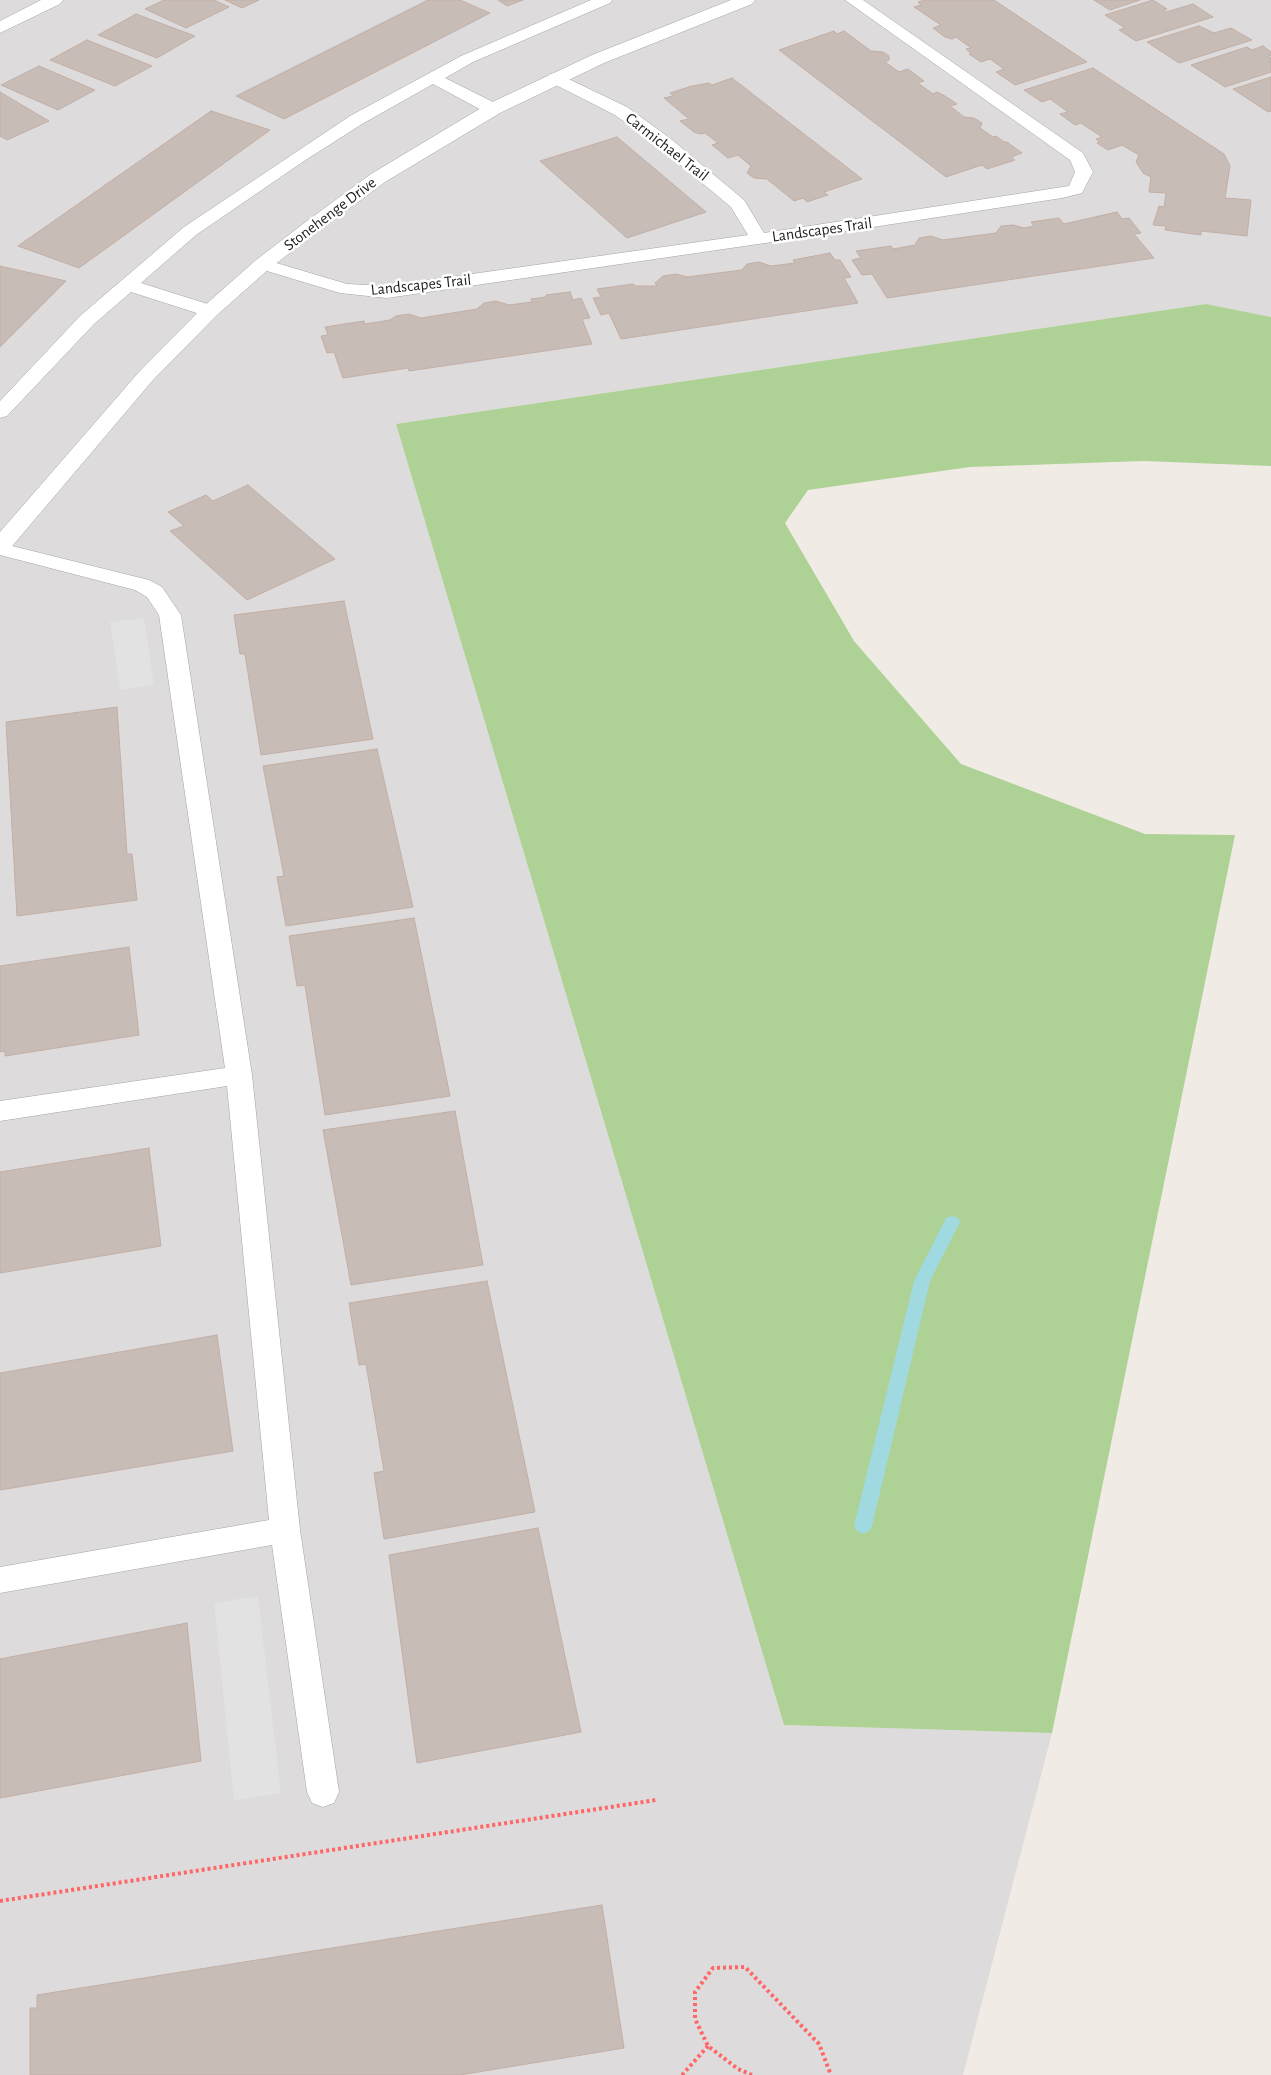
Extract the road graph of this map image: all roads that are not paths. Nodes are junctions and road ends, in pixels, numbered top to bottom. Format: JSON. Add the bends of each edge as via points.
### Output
{"nodes":[{"id":1,"x":54,"y":0,"type":"edge"},
{"id":2,"x":604,"y":0,"type":"edge"},
{"id":3,"x":746,"y":0,"type":"edge"},
{"id":4,"x":853,"y":0,"type":"edge"},
{"id":5,"x":0,"y":28,"type":"edge"},
{"id":6,"x":433,"y":78,"type":"junction"},
{"id":7,"x":556,"y":78,"type":"junction"},
{"id":8,"x":493,"y":109,"type":"junction"},
{"id":9,"x":760,"y":239,"type":"junction"},
{"id":10,"x":263,"y":264,"type":"junction"},
{"id":11,"x":128,"y":285,"type":"junction"},
{"id":12,"x":210,"y":311,"type":"junction"},
{"id":13,"x":0,"y":412,"type":"edge"},
{"id":14,"x":0,"y":547,"type":"edge"},
{"id":15,"x":239,"y":1075,"type":"junction"},
{"id":16,"x":0,"y":1111,"type":"edge"},
{"id":17,"x":285,"y":1530,"type":"junction"},
{"id":18,"x":0,"y":1580,"type":"edge"},
{"id":19,"x":323,"y":1792,"type":"dead end"}],
"edges":[{"from":1,"to":5,"type":"street"},
{"from":2,"to":6,"type":"lane","via":[[468,59]]},
{"from":3,"to":7,"type":"street","name":"Stonehenge Drive","via":[[649,37]]},
{"from":4,"to":9,"type":"lane","name":"Landscapes Trail","via":[[1077,157],[1084,172],[1081,182],[1076,189],[1062,193]]},
{"from":6,"to":8,"type":"lane"},
{"from":6,"to":11,"type":"lane","via":[[356,120],[290,162],[190,231]]},
{"from":7,"to":8,"type":"street","name":"Stonehenge Drive"},
{"from":7,"to":9,"type":"lane","name":"Carmichael Trail","via":[[621,110],[665,143],[738,204]]},
{"from":8,"to":10,"type":"street","name":"Stonehenge Drive","via":[[378,178]]},
{"from":9,"to":10,"type":"lane","name":"Landscapes Trail","via":[[387,292],[346,289]]},
{"from":10,"to":12,"type":"street","name":"Stonehenge Drive"},
{"from":11,"to":12,"type":"lane"},
{"from":11,"to":13,"type":"lane","via":[[87,320]]},
{"from":12,"to":14,"type":"street","name":"Stonehenge Drive","via":[[146,376]]},
{"from":14,"to":15,"type":"lane","via":[[142,585],[155,592],[167,609]]},
{"from":15,"to":16,"type":"lane"},
{"from":15,"to":17,"type":"lane"},
{"from":17,"to":18,"type":"lane"},
{"from":17,"to":19,"type":"lane"}]}
